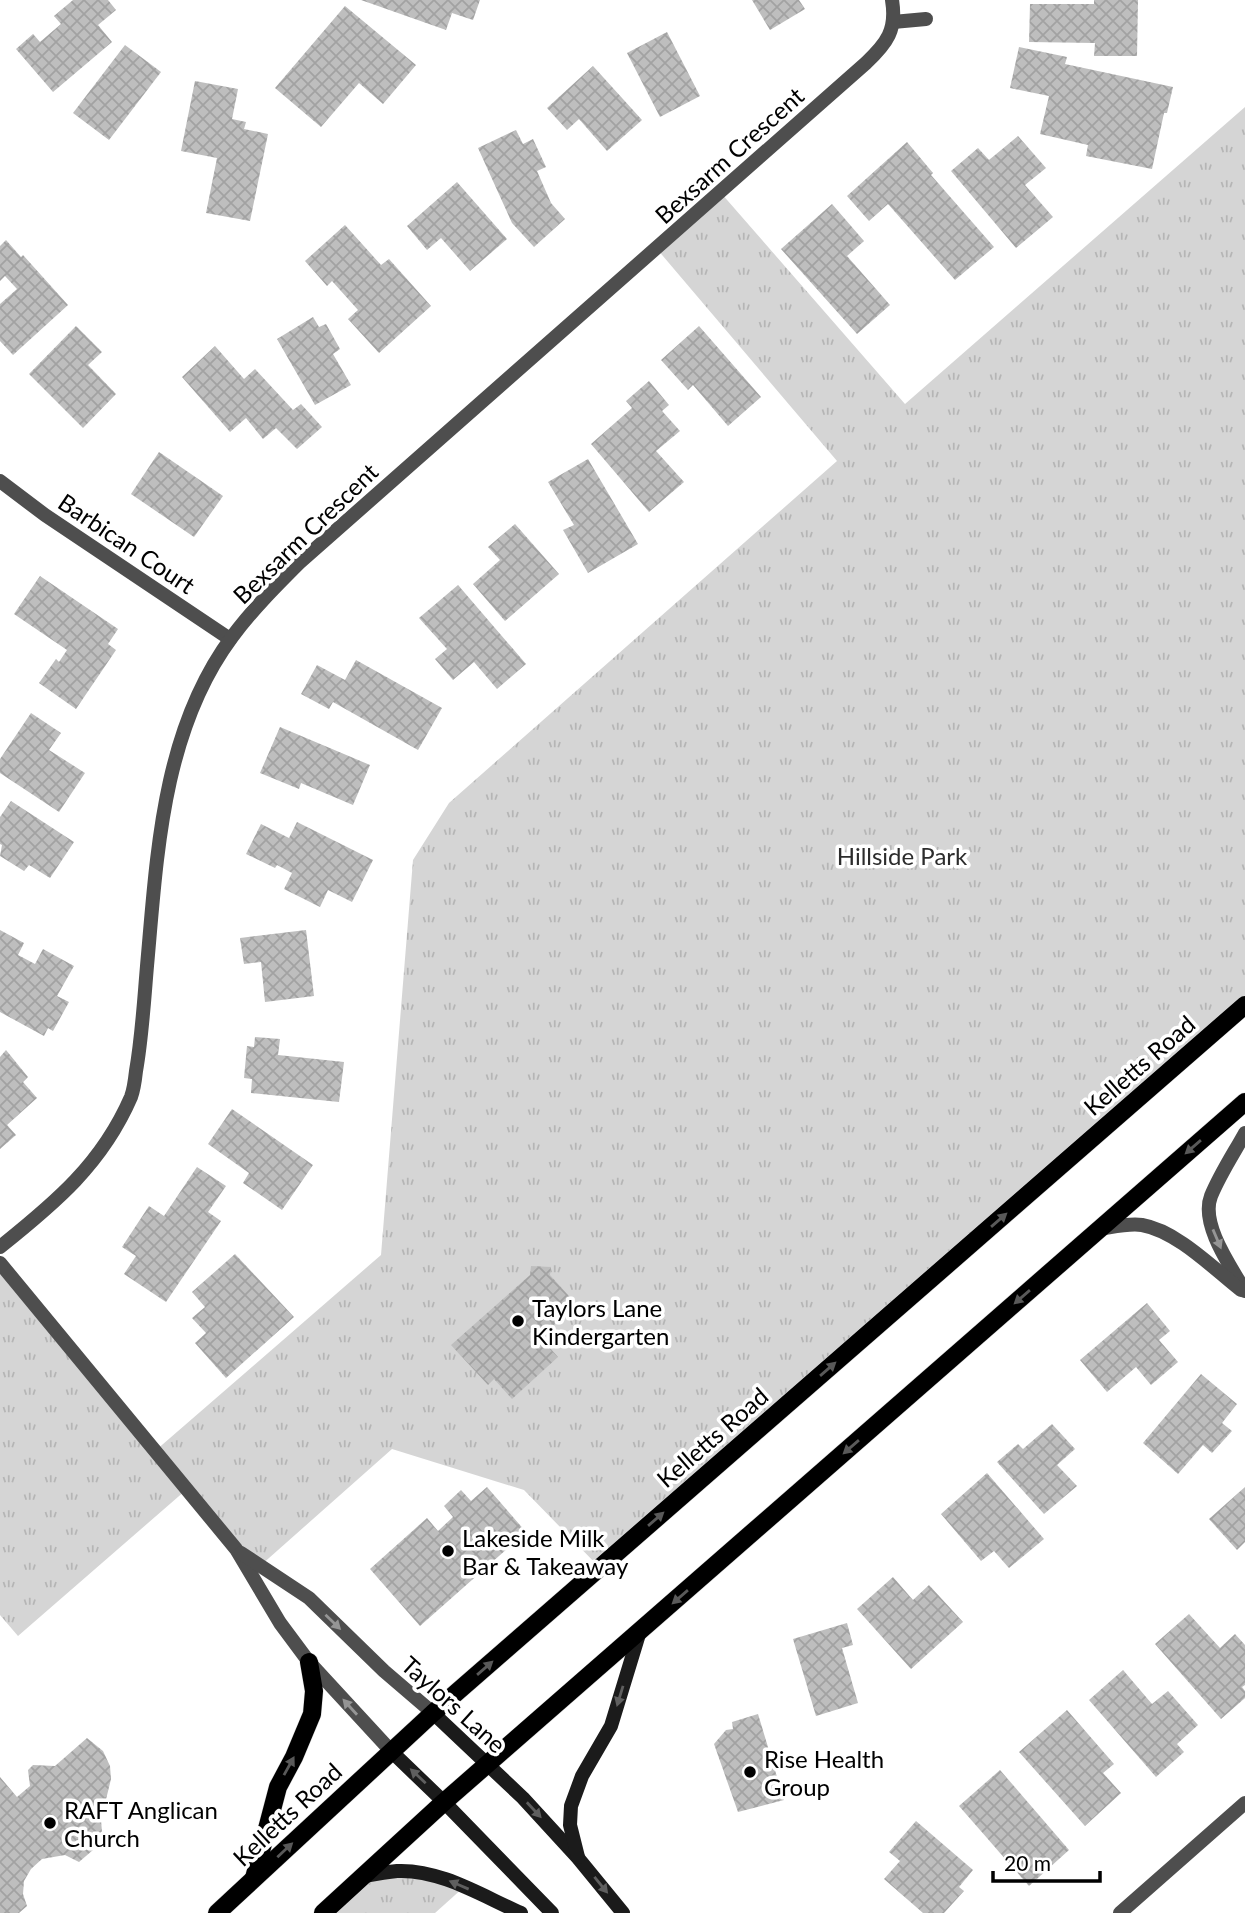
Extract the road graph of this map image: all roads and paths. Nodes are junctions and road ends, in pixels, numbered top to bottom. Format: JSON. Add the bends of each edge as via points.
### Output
{"nodes":[{"id":1,"x":892,"y":0,"type":"edge"},
{"id":2,"x":926,"y":19,"type":"dead end"},
{"id":3,"x":893,"y":22,"type":"junction"},
{"id":4,"x":0,"y":481,"type":"edge"},
{"id":5,"x":230,"y":639,"type":"junction"},
{"id":6,"x":1245,"y":1005,"type":"edge"},
{"id":7,"x":1245,"y":1102,"type":"edge"},
{"id":8,"x":1245,"y":1133,"type":"edge"},
{"id":9,"x":1099,"y":1229,"type":"junction"},
{"id":10,"x":0,"y":1247,"type":"edge"},
{"id":11,"x":0,"y":1263,"type":"edge"},
{"id":12,"x":1245,"y":1292,"type":"edge"},
{"id":13,"x":236,"y":1549,"type":"junction"},
{"id":14,"x":640,"y":1631,"type":"junction"},
{"id":15,"x":309,"y":1662,"type":"junction"},
{"id":16,"x":433,"y":1713,"type":"junction"},
{"id":17,"x":391,"y":1751,"type":"junction"},
{"id":18,"x":488,"y":1764,"type":"junction"},
{"id":19,"x":444,"y":1801,"type":"junction"},
{"id":20,"x":1245,"y":1803,"type":"edge"},
{"id":21,"x":578,"y":1858,"type":"junction"},
{"id":22,"x":364,"y":1876,"type":"junction"},
{"id":23,"x":254,"y":1878,"type":"junction"},
{"id":24,"x":217,"y":1913,"type":"edge"},
{"id":25,"x":323,"y":1913,"type":"edge"},
{"id":26,"x":521,"y":1913,"type":"edge"},
{"id":27,"x":552,"y":1913,"type":"edge"},
{"id":28,"x":623,"y":1913,"type":"edge"},
{"id":29,"x":1120,"y":1913,"type":"edge"}],
"edges":[{"from":1,"to":3,"type":"street"},
{"from":2,"to":3,"type":"street"},
{"from":3,"to":5,"type":"street","name":"Bexsarm Crescent","via":[[884,46],[866,63],[299,563]]},
{"from":4,"to":5,"type":"street","name":"Barbican Court"},
{"from":5,"to":10,"type":"street","name":"Bexsarm Crescent","via":[[205,680],[182,733],[160,830],[132,1095],[85,1172]]},
{"from":16,"to":6,"type":"main road","name":"Kelletts Road","one_way":true},
{"from":7,"to":9,"type":"main road","one_way":true},
{"from":8,"to":12,"type":"street","one_way":true,"via":[[1208,1209],[1216,1240]]},
{"from":9,"to":12,"type":"street","via":[[1127,1224],[1163,1231]]},
{"from":9,"to":14,"type":"main road","one_way":true},
{"from":11,"to":13,"type":"street","name":"Taylors Lane"},
{"from":13,"to":15,"type":"street","name":"Taylors Lane"},
{"from":13,"to":16,"type":"street","name":"Taylors Lane","one_way":true,"via":[[309,1598]]},
{"from":14,"to":18,"type":"main road"},
{"from":14,"to":21,"type":"main road","one_way":true,"via":[[611,1727],[582,1776],[571,1806],[570,1825]]},
{"from":17,"to":15,"type":"street","name":"Taylors Lane","one_way":true},
{"from":23,"to":15,"type":"main road","one_way":true,"via":[[278,1787],[312,1714]]},
{"from":16,"to":17,"type":"main road","name":"Kelletts Road"},
{"from":16,"to":18,"type":"main road","name":"Taylors Lane"},
{"from":19,"to":17,"type":"main road","name":"Taylors Lane","one_way":true},
{"from":23,"to":17,"type":"main road","name":"Kelletts Road","one_way":true},
{"from":18,"to":19,"type":"main road"},
{"from":18,"to":21,"type":"main road","name":"Taylors Lane","one_way":true},
{"from":19,"to":22,"type":"main road"},
{"from":19,"to":27,"type":"main road","name":"Taylors Lane"},
{"from":20,"to":29,"type":"street"},
{"from":21,"to":28,"type":"main road","name":"Taylors Lane","one_way":true},
{"from":22,"to":25,"type":"main road"},
{"from":26,"to":22,"type":"main road","one_way":true,"via":[[433,1876],[399,1871]]},
{"from":23,"to":24,"type":"main road","name":"Kelletts Road"}]}
